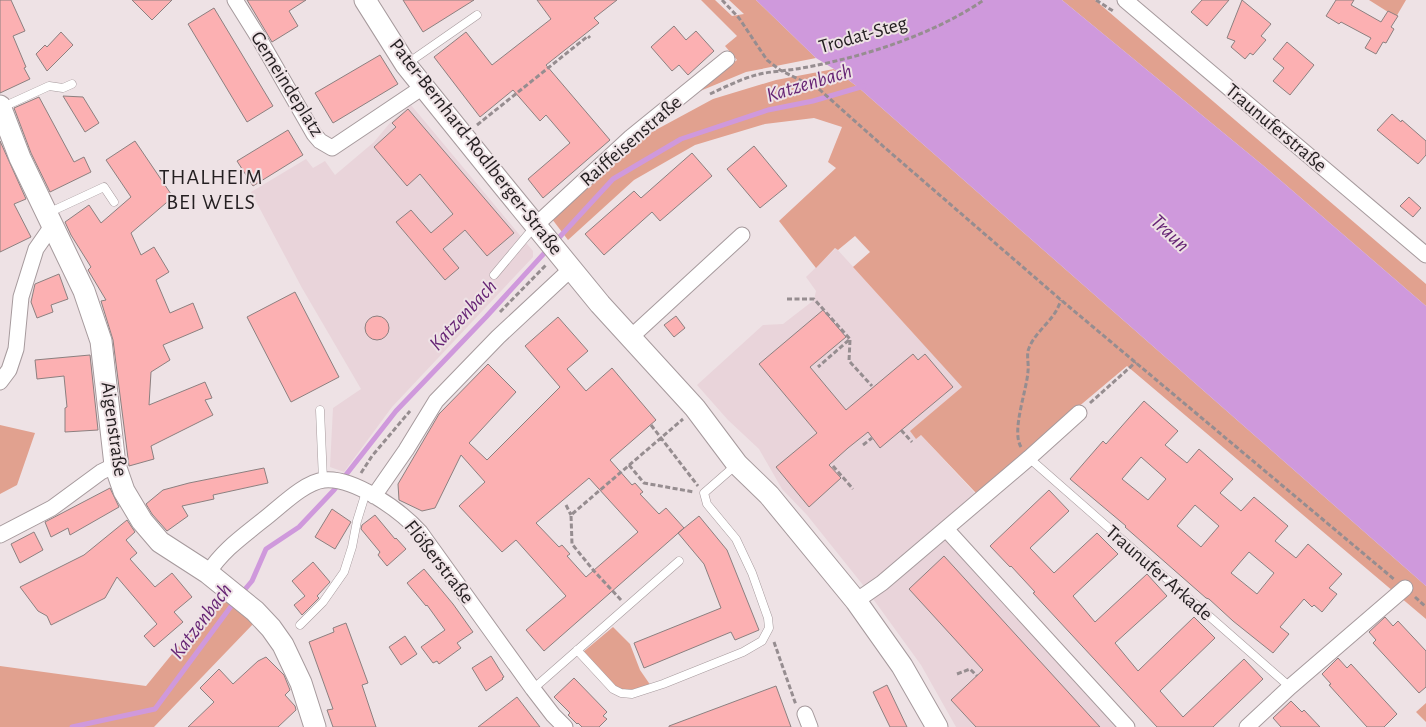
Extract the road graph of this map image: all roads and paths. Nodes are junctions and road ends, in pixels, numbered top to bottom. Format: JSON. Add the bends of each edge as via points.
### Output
{"nodes":[{"id":1,"x":235,"y":0,"type":"edge"},
{"id":2,"x":365,"y":0,"type":"edge"},
{"id":3,"x":722,"y":0,"type":"edge"},
{"id":4,"x":984,"y":0,"type":"edge"},
{"id":5,"x":1125,"y":0,"type":"edge"},
{"id":6,"x":477,"y":15,"type":"dead end"},
{"id":7,"x":590,"y":38,"type":"dead end"},
{"id":8,"x":727,"y":59,"type":"dead end"},
{"id":9,"x":406,"y":64,"type":"junction"},
{"id":10,"x":780,"y":70,"type":"junction"},
{"id":11,"x":72,"y":84,"type":"dead end"},
{"id":12,"x":423,"y":87,"type":"junction"},
{"id":13,"x":702,"y":97,"type":"dead end"},
{"id":14,"x":0,"y":107,"type":"edge"},
{"id":15,"x":463,"y":136,"type":"junction"},
{"id":16,"x":114,"y":202,"type":"dead end"},
{"id":17,"x":49,"y":220,"type":"junction"},
{"id":18,"x":536,"y":225,"type":"junction"},
{"id":19,"x":742,"y":235,"type":"dead end"},
{"id":20,"x":1426,"y":255,"type":"edge"},
{"id":21,"x":571,"y":269,"type":"junction"},
{"id":22,"x":494,"y":275,"type":"dead end"},
{"id":23,"x":787,"y":299,"type":"dead end"},
{"id":24,"x":1062,"y":300,"type":"junction"},
{"id":25,"x":631,"y":337,"type":"junction"},
{"id":26,"x":850,"y":339,"type":"junction"},
{"id":27,"x":1136,"y":362,"type":"junction"},
{"id":28,"x":818,"y":368,"type":"dead end"},
{"id":29,"x":0,"y":382,"type":"edge"},
{"id":30,"x":872,"y":386,"type":"dead end"},
{"id":31,"x":695,"y":408,"type":"junction"},
{"id":32,"x":320,"y":410,"type":"dead end"},
{"id":33,"x":1079,"y":413,"type":"joint"},
{"id":34,"x":651,"y":425,"type":"dead end"},
{"id":35,"x":901,"y":430,"type":"dead end"},
{"id":36,"x":872,"y":438,"type":"dead end"},
{"id":37,"x":661,"y":439,"type":"junction"},
{"id":38,"x":912,"y":442,"type":"dead end"},
{"id":39,"x":864,"y":445,"type":"dead end"},
{"id":40,"x":1029,"y":458,"type":"junction"},
{"id":41,"x":737,"y":464,"type":"junction"},
{"id":42,"x":115,"y":465,"type":"junction"},
{"id":43,"x":629,"y":465,"type":"junction"},
{"id":44,"x":833,"y":466,"type":"dead end"},
{"id":45,"x":335,"y":482,"type":"junction"},
{"id":46,"x":853,"y":489,"type":"dead end"},
{"id":47,"x":704,"y":493,"type":"junction"},
{"id":48,"x":370,"y":494,"type":"junction"},
{"id":49,"x":769,"y":495,"type":"junction"},
{"id":50,"x":566,"y":505,"type":"dead end"},
{"id":51,"x":571,"y":515,"type":"junction"},
{"id":52,"x":946,"y":528,"type":"junction"},
{"id":53,"x":0,"y":535,"type":"edge"},
{"id":54,"x":679,"y":561,"type":"dead end"},
{"id":55,"x":208,"y":573,"type":"junction"},
{"id":56,"x":1404,"y":588,"type":"junction"},
{"id":57,"x":856,"y":601,"type":"junction"},
{"id":58,"x":627,"y":606,"type":"junction"},
{"id":59,"x":1426,"y":607,"type":"edge"},
{"id":60,"x":300,"y":625,"type":"dead end"},
{"id":61,"x":770,"y":628,"type":"junction"},
{"id":62,"x":577,"y":650,"type":"junction"},
{"id":63,"x":957,"y":674,"type":"dead end"},
{"id":64,"x":977,"y":676,"type":"dead end"},
{"id":65,"x":1290,"y":687,"type":"junction"},
{"id":66,"x":534,"y":689,"type":"junction"},
{"id":67,"x":807,"y":721,"type":"edge"},
{"id":68,"x":315,"y":727,"type":"edge"},
{"id":69,"x":565,"y":727,"type":"edge"},
{"id":70,"x":937,"y":727,"type":"edge"},
{"id":71,"x":1127,"y":727,"type":"edge"},
{"id":72,"x":1248,"y":727,"type":"edge"}],
"edges":[{"from":1,"to":12,"type":"street","name":"Gemeindeplatz","via":[[314,134],[332,148]]},
{"from":2,"to":9,"type":"main road","name":"Pater-Bernhard-Rodlberger-Straße"},
{"from":3,"to":10,"type":"path","via":[[766,60]]},
{"from":4,"to":10,"type":"path","name":"Trodat-Steg","via":[[939,26],[904,40],[853,56]]},
{"from":5,"to":20,"type":"street","name":"Traunuferstraße"},
{"from":6,"to":9,"type":"lane"},
{"from":7,"to":15,"type":"path","via":[[588,36]]},
{"from":8,"to":18,"type":"street","name":"Raiffeisenstraße","via":[[630,137]]},
{"from":9,"to":12,"type":"main road","name":"Pater-Bernhard-Rodlberger-Straße"},
{"from":10,"to":13,"type":"path","name":"Trodat-Steg","via":[[755,75]]},
{"from":10,"to":24,"type":"path","via":[[820,90]]},
{"from":11,"to":14,"type":"lane","via":[[63,88],[49,86]]},
{"from":12,"to":15,"type":"main road","name":"Pater-Bernhard-Rodlberger-Straße"},
{"from":14,"to":17,"type":"main road","name":"Aigenstraße"},
{"from":15,"to":18,"type":"main road","name":"Pater-Bernhard-Rodlberger-Straße"},
{"from":16,"to":17,"type":"lane","via":[[104,187]]},
{"from":17,"to":29,"type":"street","via":[[21,297],[16,349],[9,370]]},
{"from":17,"to":42,"type":"main road","name":"Aigenstraße","via":[[84,291],[101,340]]},
{"from":18,"to":21,"type":"main road","name":"Pater-Bernhard-Rodlberger-Straße"},
{"from":18,"to":22,"type":"lane"},
{"from":19,"to":25,"type":"street"},
{"from":21,"to":25,"type":"main road","name":"Pater-Bernhard-Rodlberger-Straße"},
{"from":21,"to":48,"type":"street","name":"Pater-Bernhard-Rodlberger-Straße","via":[[436,401],[406,450]]},
{"from":23,"to":26,"type":"path","via":[[814,300]]},
{"from":24,"to":27,"type":"path"},
{"from":24,"to":40,"type":"path","via":[[1029,347],[1018,434],[1019,445]]},
{"from":25,"to":31,"type":"main road","name":"Pater-Bernhard-Rodlberger-Straße"},
{"from":26,"to":28,"type":"path"},
{"from":26,"to":30,"type":"path","via":[[850,361]]},
{"from":27,"to":33,"type":"path"},
{"from":27,"to":56,"type":"path"},
{"from":31,"to":37,"type":"path"},
{"from":31,"to":41,"type":"main road","name":"Pater-Bernhard-Rodlberger-Straße"},
{"from":31,"to":49,"type":"main road","name":"Pater-Bernhard-Rodlberger-Straße","via":[[747,455]]},
{"from":32,"to":45,"type":"lane"},
{"from":33,"to":40,"type":"street"},
{"from":34,"to":37,"type":"path"},
{"from":35,"to":38,"type":"path"},
{"from":36,"to":39,"type":"path"},
{"from":37,"to":43,"type":"path"},
{"from":37,"to":47,"type":"path"},
{"from":40,"to":52,"type":"street"},
{"from":40,"to":65,"type":"lane","name":"Traunufer Arkade"},
{"from":41,"to":47,"type":"lane"},
{"from":41,"to":49,"type":"main road","name":"Pater-Bernhard-Rodlberger-Straße"},
{"from":42,"to":53,"type":"street","via":[[52,508]]},
{"from":42,"to":55,"type":"main road","name":"Aigenstraße","via":[[124,491],[152,534],[169,550]]},
{"from":43,"to":47,"type":"path","via":[[644,483]]},
{"from":43,"to":51,"type":"path"},
{"from":44,"to":46,"type":"path"},
{"from":45,"to":48,"type":"street","name":"Flößerstraße"},
{"from":45,"to":55,"type":"street","via":[[299,492],[221,554]]},
{"from":47,"to":61,"type":"lane","via":[[707,504],[742,550]]},
{"from":48,"to":60,"type":"lane","via":[[357,521],[344,572],[323,602]]},
{"from":48,"to":66,"type":"street","name":"Flößerstraße","via":[[411,522],[425,538]]},
{"from":49,"to":57,"type":"main road","name":"Pater-Bernhard-Rodlberger-Straße"},
{"from":50,"to":51,"type":"path"},
{"from":51,"to":58,"type":"path","via":[[572,544]]},
{"from":52,"to":57,"type":"street"},
{"from":52,"to":71,"type":"street"},
{"from":54,"to":58,"type":"lane"},
{"from":55,"to":68,"type":"main road","name":"Aigenstraße","via":[[255,611],[275,634],[301,683]]},
{"from":56,"to":59,"type":"path"},
{"from":56,"to":65,"type":"street"},
{"from":57,"to":70,"type":"main road","name":"Pater-Bernhard-Rodlberger-Straße","via":[[902,666]]},
{"from":58,"to":62,"type":"lane"},
{"from":61,"to":62,"type":"lane","via":[[756,646],[632,694],[613,689]]},
{"from":61,"to":67,"type":"path","via":[[797,708]]},
{"from":62,"to":66,"type":"lane"},
{"from":63,"to":64,"type":"path","via":[[970,669]]},
{"from":65,"to":72,"type":"street"},
{"from":66,"to":69,"type":"street","name":"Flößerstraße"}]}
